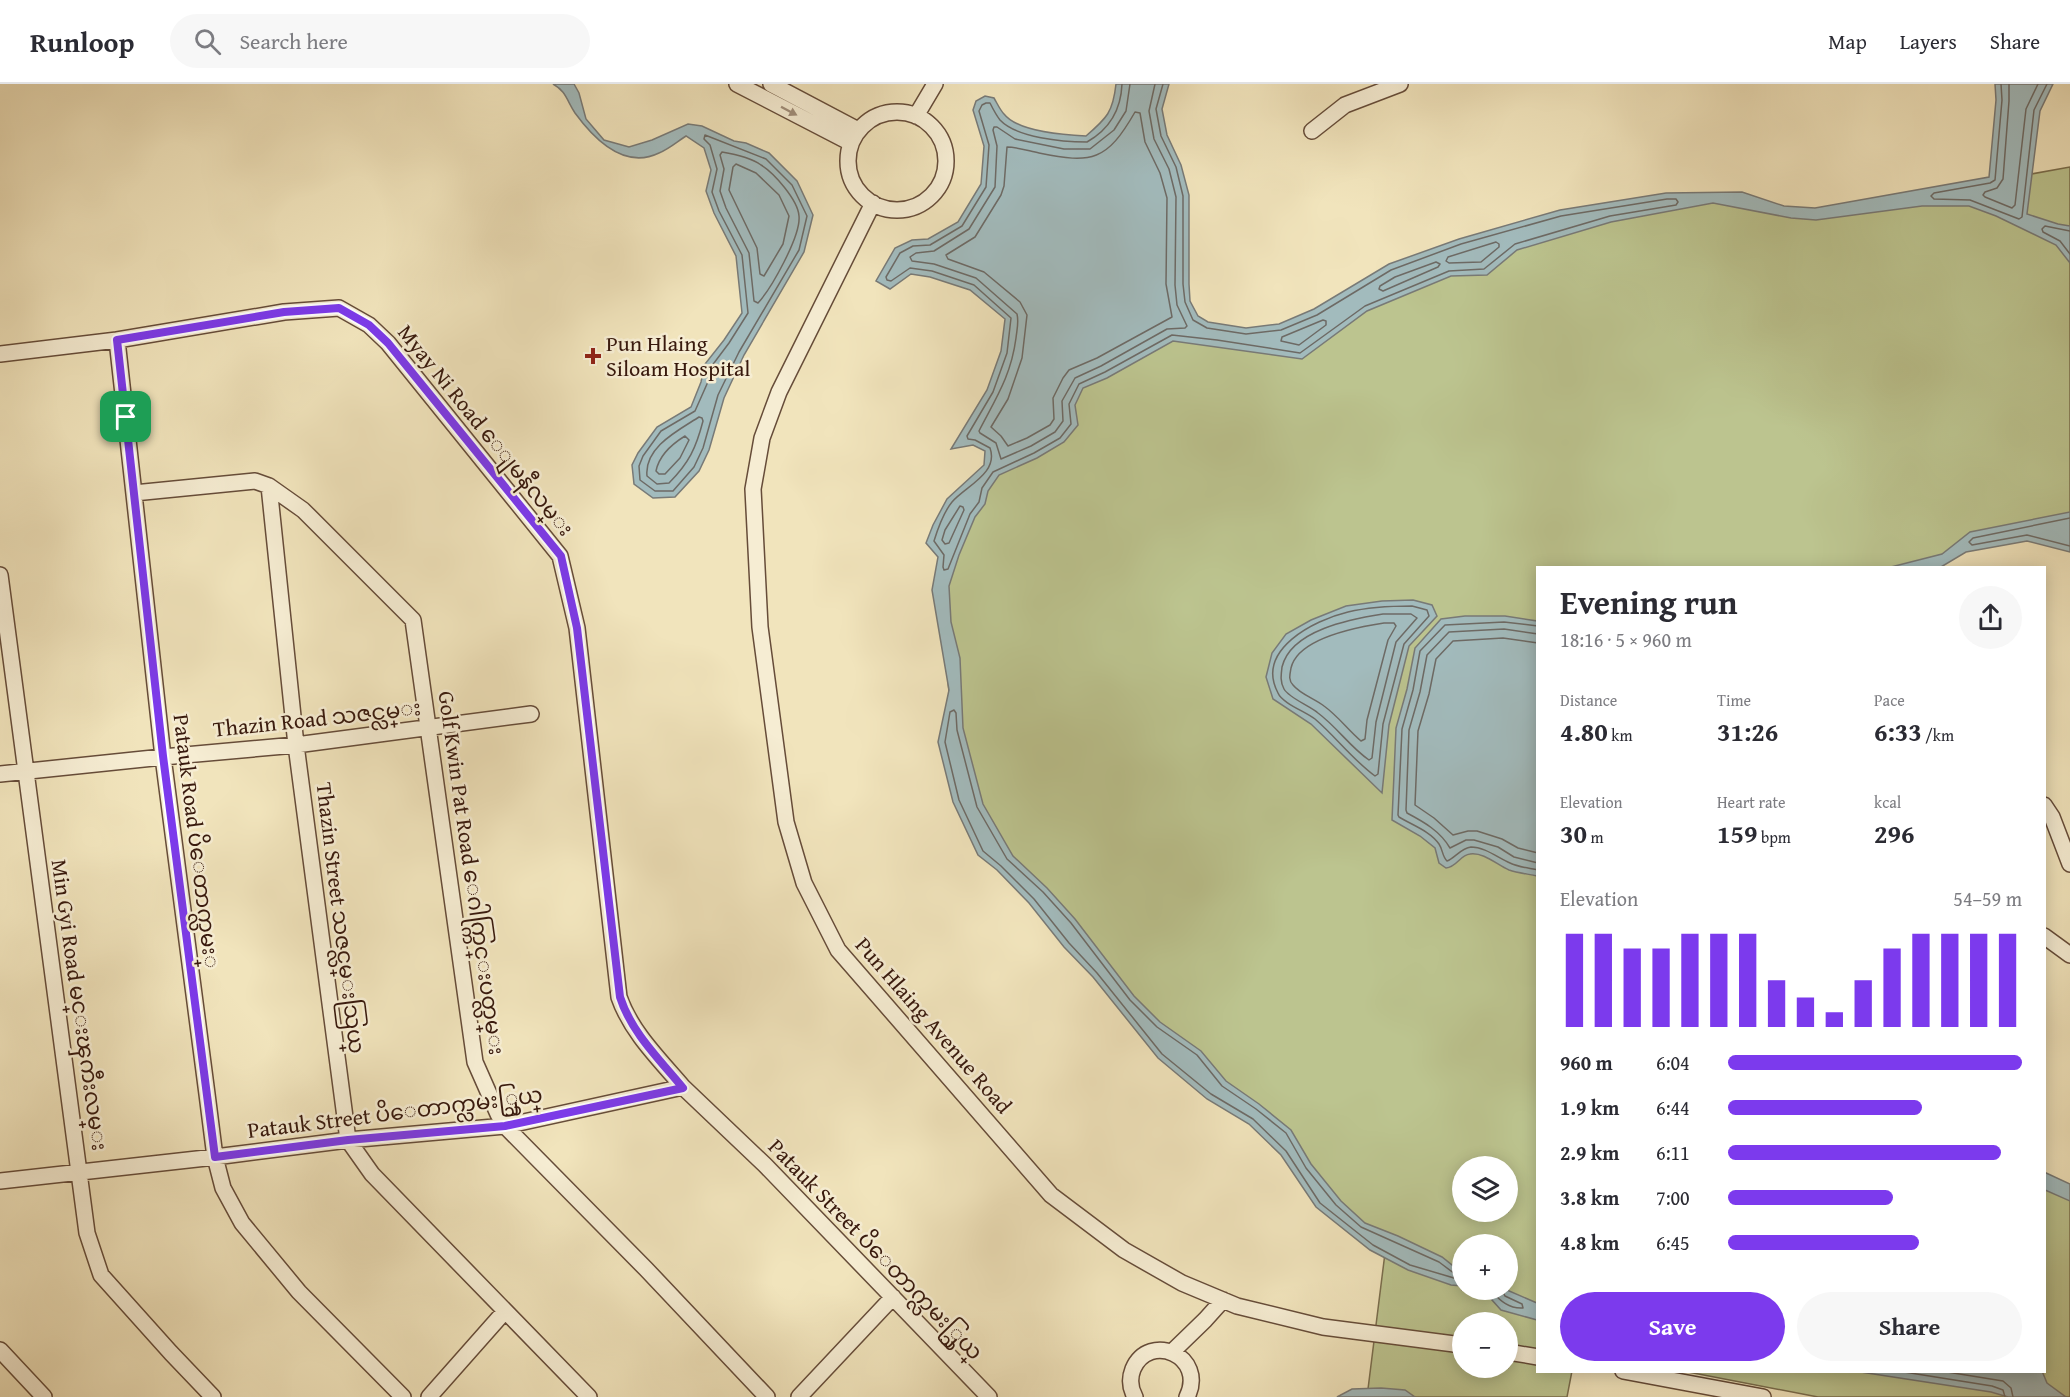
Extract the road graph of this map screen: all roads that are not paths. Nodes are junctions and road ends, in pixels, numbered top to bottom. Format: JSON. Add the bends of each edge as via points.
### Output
{"nodes":[{"id":1,"x":737,"y":84,"type":"edge"},
{"id":2,"x":771,"y":84,"type":"edge"},
{"id":3,"x":936,"y":84,"type":"edge"},
{"id":4,"x":1400,"y":84,"type":"edge"},
{"id":5,"x":916,"y":116,"type":"junction"},
{"id":6,"x":1312,"y":131,"type":"dead end"},
{"id":7,"x":855,"y":136,"type":"junction"},
{"id":8,"x":873,"y":203,"type":"junction"},
{"id":9,"x":117,"y":340,"type":"junction"},
{"id":10,"x":0,"y":354,"type":"edge"},
{"id":11,"x":269,"y":486,"type":"junction"},
{"id":12,"x":134,"y":494,"type":"junction"},
{"id":13,"x":0,"y":575,"type":"edge"},
{"id":14,"x":531,"y":714,"type":"dead end"},
{"id":15,"x":428,"y":729,"type":"junction"},
{"id":16,"x":296,"y":745,"type":"junction"},
{"id":17,"x":163,"y":756,"type":"junction"},
{"id":18,"x":27,"y":773,"type":"junction"},
{"id":19,"x":0,"y":774,"type":"edge"},
{"id":20,"x":2046,"y":808,"type":"edge"},
{"id":21,"x":2070,"y":864,"type":"edge"},
{"id":22,"x":2046,"y":937,"type":"edge"},
{"id":23,"x":2070,"y":955,"type":"edge"},
{"id":24,"x":683,"y":1088,"type":"junction"},
{"id":25,"x":505,"y":1126,"type":"junction"},
{"id":26,"x":348,"y":1140,"type":"junction"},
{"id":27,"x":215,"y":1157,"type":"junction"},
{"id":28,"x":80,"y":1172,"type":"junction"},
{"id":29,"x":0,"y":1181,"type":"edge"},
{"id":30,"x":893,"y":1297,"type":"junction"},
{"id":31,"x":1223,"y":1300,"type":"junction"},
{"id":32,"x":505,"y":1311,"type":"junction"},
{"id":33,"x":1452,"y":1345,"type":"edge"},
{"id":34,"x":0,"y":1350,"type":"edge"},
{"id":35,"x":1172,"y":1352,"type":"junction"},
{"id":36,"x":1518,"y":1354,"type":"edge"},
{"id":37,"x":1536,"y":1357,"type":"edge"},
{"id":38,"x":1633,"y":1373,"type":"edge"},
{"id":39,"x":977,"y":1385,"type":"junction"},
{"id":40,"x":1745,"y":1395,"type":"edge"},
{"id":41,"x":44,"y":1397,"type":"edge"},
{"id":42,"x":213,"y":1397,"type":"edge"},
{"id":43,"x":403,"y":1397,"type":"edge"},
{"id":44,"x":429,"y":1397,"type":"edge"},
{"id":45,"x":589,"y":1397,"type":"edge"},
{"id":46,"x":767,"y":1397,"type":"edge"},
{"id":47,"x":799,"y":1397,"type":"edge"},
{"id":48,"x":966,"y":1397,"type":"edge"},
{"id":49,"x":989,"y":1397,"type":"edge"},
{"id":50,"x":1135,"y":1397,"type":"edge"},
{"id":51,"x":1187,"y":1397,"type":"edge"},
{"id":52,"x":1763,"y":1397,"type":"edge"}],
"edges":[{"from":1,"to":7,"type":"street","one_way":true},
{"from":2,"to":7,"type":"street"},
{"from":3,"to":5,"type":"street"},
{"from":4,"to":6,"type":"street","via":[[1345,105]]},
{"from":5,"to":7,"type":"street","via":[[904,112],[884,114],[868,121]]},
{"from":5,"to":8,"type":"street","via":[[937,132],[946,151],[944,179],[935,194],[913,208],[879,207]]},
{"from":7,"to":8,"type":"street","via":[[847,159],[850,176],[858,191]]},
{"from":8,"to":31,"type":"street","name":"Pun Hlaing Avenue Road","via":[[779,392],[762,438],[753,489],[760,627],[786,822],[804,883],[838,950],[1051,1195],[1124,1250],[1182,1283]]},
{"from":9,"to":10,"type":"street"},
{"from":9,"to":12,"type":"street","name":"Patauk Road ပိေတာက္လမး္"},
{"from":9,"to":24,"type":"street","name":"Myay Ni Road ေျမနီလမ္း","via":[[284,312],[339,308],[369,325],[388,343],[561,556],[577,628],[620,997],[635,1029]]},
{"from":11,"to":12,"type":"street","via":[[255,481]]},
{"from":11,"to":15,"type":"street","name":"Golf Kwin Pat Road ေဂါက္ကြင္းပတ္လမ္း","via":[[303,510],[412,620]]},
{"from":11,"to":16,"type":"street","name":"Thazin Street သဇင္လမ္းသြယ္"},
{"from":12,"to":17,"type":"street","name":"Patauk Road ပိေတာက္လမး္"},
{"from":13,"to":18,"type":"street","name":"Min Gyi Road မင္းၾကီးလမ္း"},
{"from":14,"to":15,"type":"street","name":"Thazin Road သဇင္လမ္း"},
{"from":15,"to":16,"type":"street","name":"Thazin Road သဇင္လမ္း"},
{"from":15,"to":25,"type":"street","name":"Golf Kwin Pat Road ေဂါက္ကြင္းပတ္လမ္း","via":[[475,1062]]},
{"from":16,"to":17,"type":"street","name":"Thazin Road သဇင္လမ္း"},
{"from":16,"to":26,"type":"street","name":"Thazin Street သဇင္လမ္းသြယ္"},
{"from":17,"to":18,"type":"street","name":"Thazin Road သဇင္လမ္း"},
{"from":17,"to":27,"type":"street","name":"Patauk Road ပိေတာက္လမး္"},
{"from":18,"to":19,"type":"street","name":"Thazin Road သဇင္လမ္း"},
{"from":18,"to":28,"type":"street","name":"Min Gyi Road မင္းၾကီးလမ္း"},
{"from":20,"to":21,"type":"street"},
{"from":22,"to":23,"type":"street"},
{"from":24,"to":25,"type":"street","name":"Patauk Street ပိေတာက္လမး္သြယ္"},
{"from":24,"to":30,"type":"street","name":"Patauk Street ပိေတာက္လမး္သြယ္","via":[[765,1165]]},
{"from":25,"to":26,"type":"street","name":"Patauk Street ပိေတာက္လမး္သြယ္"},
{"from":25,"to":46,"type":"street","name":"Golf Kwin Pat Road ေဂါက္ကြင္းပတ္လမ္း"},
{"from":26,"to":27,"type":"street","name":"Patauk Street ပိေတာက္လမး္သြယ္"},
{"from":26,"to":32,"type":"street","name":"Thazin Street သဇင္လမ္းသြယ္","via":[[372,1173]]},
{"from":27,"to":28,"type":"street","name":"Patauk Street ပိေတာက္လမး္သြယ္"},
{"from":27,"to":43,"type":"street","name":"Patauk Road ပိေတာက္လမး္","via":[[223,1188],[242,1222],[298,1292]]},
{"from":28,"to":29,"type":"street","name":"Patauk Street ပိေတာက္လမး္သြယ္"},
{"from":28,"to":42,"type":"street","name":"Min Gyi Road မင္းၾကီးလမ္း","via":[[87,1233],[101,1275]]},
{"from":30,"to":39,"type":"street","name":"Patauk Street ပိေတာက္လမး္သြယ္"},
{"from":30,"to":47,"type":"street"},
{"from":31,"to":33,"type":"street","name":"Pun Hlaing Avenue Road","via":[[1323,1327]]},
{"from":31,"to":35,"type":"street"},
{"from":32,"to":44,"type":"street"},
{"from":32,"to":45,"type":"street","name":"Thazin Street သဇင္လမ္းသြယ္"},
{"from":34,"to":41,"type":"street"},
{"from":35,"to":50,"type":"street","via":[[1154,1351],[1139,1359],[1130,1383]]},
{"from":35,"to":51,"type":"street","via":[[1190,1370]]},
{"from":36,"to":37,"type":"street"},
{"from":38,"to":40,"type":"street"},
{"from":39,"to":48,"type":"street"},
{"from":39,"to":49,"type":"street","name":"Patauk Street ပိေတာက္လမး္သြယ္"},
{"from":40,"to":52,"type":"street"}]}
